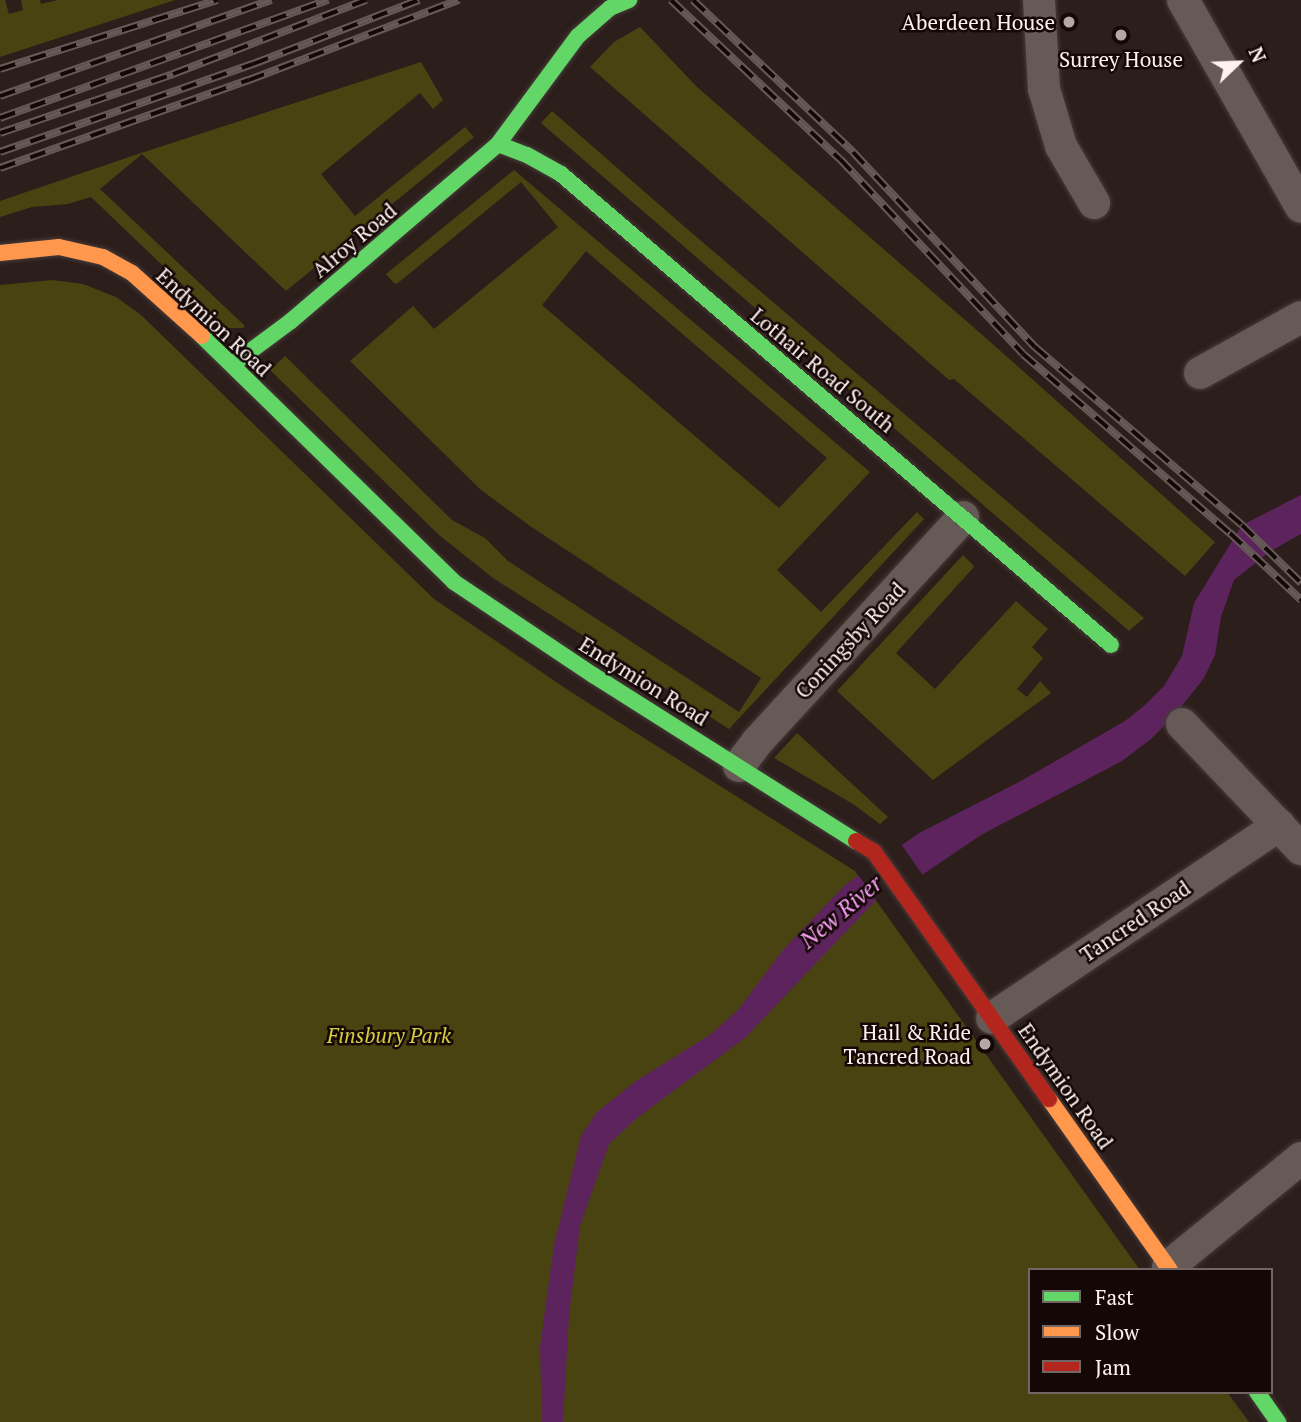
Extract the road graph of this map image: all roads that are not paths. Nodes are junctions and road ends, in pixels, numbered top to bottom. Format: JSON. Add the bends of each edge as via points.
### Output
{"nodes":[{"id":1,"x":629,"y":0,"type":"edge"},
{"id":2,"x":1039,"y":0,"type":"edge"},
{"id":3,"x":1183,"y":0,"type":"edge"},
{"id":4,"x":498,"y":144,"type":"junction"},
{"id":5,"x":1094,"y":203,"type":"dead end"},
{"id":6,"x":1301,"y":207,"type":"edge"},
{"id":7,"x":0,"y":253,"type":"edge"},
{"id":8,"x":1301,"y":317,"type":"edge"},
{"id":9,"x":233,"y":363,"type":"junction"},
{"id":10,"x":1200,"y":373,"type":"dead end"},
{"id":11,"x":963,"y":517,"type":"junction"},
{"id":12,"x":1111,"y":645,"type":"dead end"},
{"id":13,"x":1182,"y":724,"type":"dead end"},
{"id":14,"x":739,"y":766,"type":"junction"},
{"id":15,"x":1279,"y":825,"type":"junction"},
{"id":16,"x":1301,"y":849,"type":"edge"},
{"id":17,"x":992,"y":1018,"type":"junction"},
{"id":18,"x":1301,"y":1158,"type":"edge"},
{"id":19,"x":1169,"y":1268,"type":"edge"},
{"id":20,"x":1258,"y":1394,"type":"edge"},
{"id":21,"x":1278,"y":1422,"type":"edge"}],
"edges":[{"from":1,"to":4,"type":"main road","name":"Alroy Road","via":[[578,36]]},
{"from":2,"to":5,"type":"street","via":[[1044,89],[1061,146]]},
{"from":3,"to":6,"type":"street"},
{"from":4,"to":9,"type":"main road","name":"Alroy Road","via":[[291,321]]},
{"from":4,"to":11,"type":"main road","name":"Lothair Road South","via":[[561,174]]},
{"from":7,"to":9,"type":"main road","name":"Endymion Road","via":[[59,247],[103,257],[132,273]]},
{"from":8,"to":10,"type":"street"},
{"from":9,"to":14,"type":"main road","name":"Endymion Road","via":[[454,582]]},
{"from":11,"to":12,"type":"main road","name":"Lothair Road South"},
{"from":11,"to":14,"type":"street","name":"Coningsby Road"},
{"from":13,"to":15,"type":"street"},
{"from":14,"to":17,"type":"main road","name":"Endymion Road","via":[[858,839],[876,856]]},
{"from":15,"to":16,"type":"street"},
{"from":15,"to":17,"type":"street","name":"Tancred Road"},
{"from":17,"to":19,"type":"main road","name":"Endymion Road"},
{"from":18,"to":19,"type":"street"},
{"from":20,"to":21,"type":"main road"}]}
